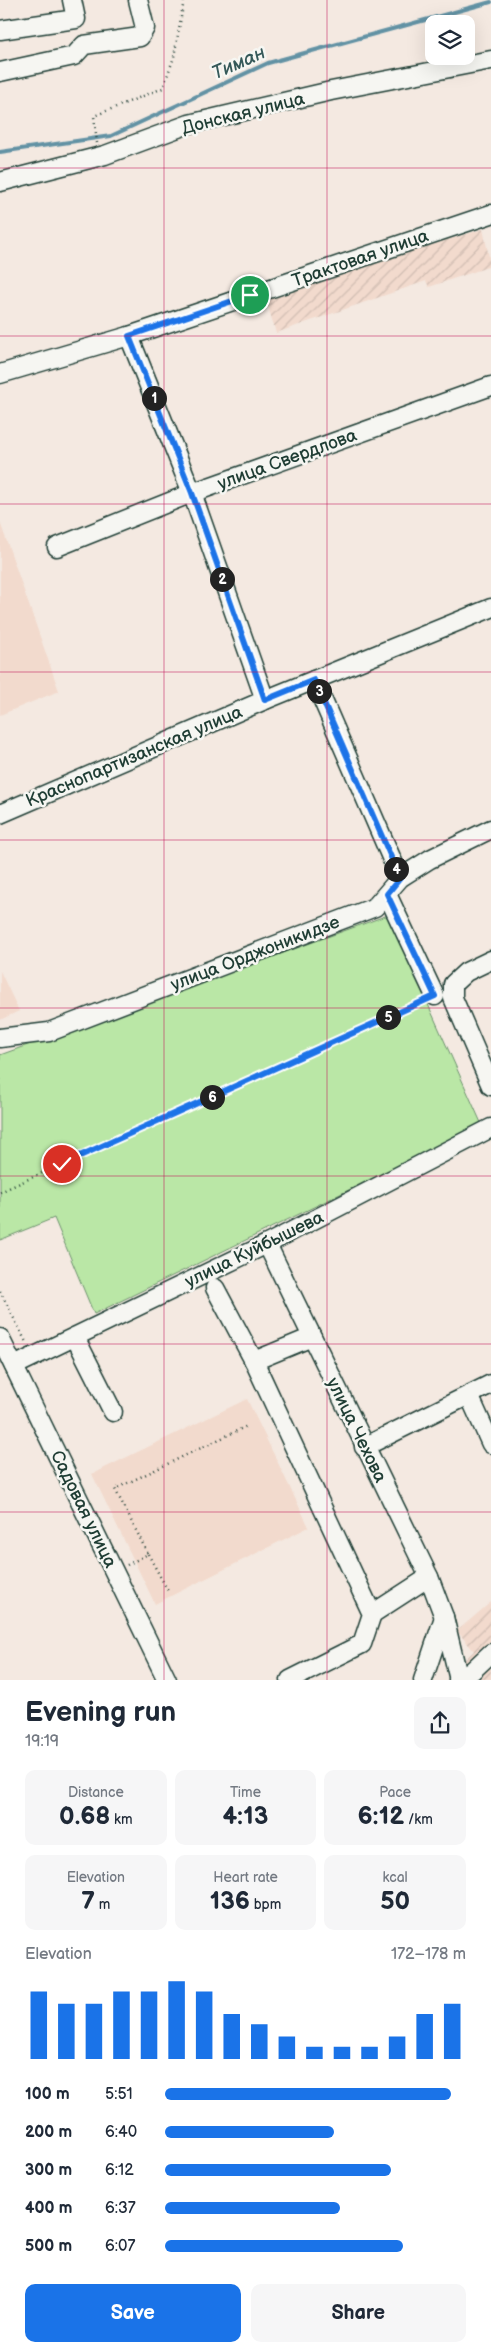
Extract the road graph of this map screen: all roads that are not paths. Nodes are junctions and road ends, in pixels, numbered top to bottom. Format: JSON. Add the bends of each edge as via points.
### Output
{"nodes":[{"id":1,"x":72,"y":0,"type":"edge"},
{"id":2,"x":138,"y":0,"type":"edge"},
{"id":3,"x":0,"y":30,"type":"edge"},
{"id":4,"x":491,"y":60,"type":"edge"},
{"id":5,"x":0,"y":72,"type":"edge"},
{"id":6,"x":0,"y":182,"type":"edge"},
{"id":7,"x":491,"y":214,"type":"edge"},
{"id":8,"x":129,"y":336,"type":"junction"},
{"id":9,"x":0,"y":374,"type":"edge"},
{"id":10,"x":491,"y":386,"type":"edge"},
{"id":11,"x":192,"y":493,"type":"junction"},
{"id":12,"x":57,"y":547,"type":"dead end"},
{"id":13,"x":491,"y":608,"type":"edge"},
{"id":14,"x":314,"y":680,"type":"junction"},
{"id":15,"x":265,"y":700,"type":"junction"},
{"id":16,"x":0,"y":814,"type":"edge"},
{"id":17,"x":491,"y":829,"type":"edge"},
{"id":18,"x":400,"y":878,"type":"junction"},
{"id":19,"x":387,"y":894,"type":"junction"},
{"id":20,"x":491,"y":960,"type":"edge"},
{"id":21,"x":435,"y":996,"type":"road end"},
{"id":22,"x":0,"y":1038,"type":"edge"},
{"id":23,"x":491,"y":1086,"type":"edge"},
{"id":24,"x":491,"y":1128,"type":"edge"},
{"id":25,"x":268,"y":1244,"type":"junction"},
{"id":26,"x":215,"y":1288,"type":"dead end"},
{"id":27,"x":312,"y":1336,"type":"junction"},
{"id":28,"x":74,"y":1337,"type":"junction"},
{"id":29,"x":0,"y":1338,"type":"edge"},
{"id":30,"x":254,"y":1361,"type":"junction"},
{"id":31,"x":14,"y":1366,"type":"junction"},
{"id":32,"x":491,"y":1384,"type":"edge"},
{"id":33,"x":469,"y":1395,"type":"junction"},
{"id":34,"x":113,"y":1412,"type":"dead end"},
{"id":35,"x":491,"y":1444,"type":"edge"},
{"id":36,"x":364,"y":1447,"type":"junction"},
{"id":37,"x":429,"y":1576,"type":"junction"},
{"id":38,"x":372,"y":1614,"type":"junction"},
{"id":39,"x":444,"y":1616,"type":"junction"},
{"id":40,"x":491,"y":1653,"type":"edge"},
{"id":41,"x":459,"y":1679,"type":"edge"},
{"id":42,"x":167,"y":1680,"type":"edge"},
{"id":43,"x":290,"y":1680,"type":"edge"},
{"id":44,"x":423,"y":1680,"type":"edge"}],
"edges":[{"from":1,"to":3,"type":"street","via":[[76,19]]},
{"from":2,"to":5,"type":"street","via":[[145,28],[140,37],[84,45],[74,56]]},
{"from":4,"to":6,"type":"street","name":"Донская улица","via":[[331,91],[189,124],[105,154]]},
{"from":7,"to":8,"type":"street","name":"Трактовая улица"},
{"from":8,"to":9,"type":"street","name":"Трактовая улица"},
{"from":8,"to":11,"type":"street"},
{"from":10,"to":11,"type":"street","name":"улица Свердлова"},
{"from":11,"to":12,"type":"street","name":"улица Свердлова"},
{"from":11,"to":15,"type":"street"},
{"from":13,"to":14,"type":"street","name":"Краснопартизанская улица"},
{"from":14,"to":15,"type":"street","name":"Краснопартизанская улица"},
{"from":14,"to":18,"type":"street"},
{"from":15,"to":16,"type":"street","name":"Краснопартизанская улица"},
{"from":17,"to":18,"type":"street","name":"улица Орджоникидзе","via":[[430,859]]},
{"from":18,"to":19,"type":"street","name":"улица Орджоникидзе"},
{"from":19,"to":21,"type":"street"},
{"from":19,"to":22,"type":"street","name":"улица Орджоникидзе","via":[[375,907],[49,1032]]},
{"from":20,"to":23,"type":"street","via":[[466,972],[453,984],[452,998]]},
{"from":24,"to":25,"type":"street","name":"улица Куйбышева"},
{"from":25,"to":27,"type":"street","name":"улица Чехова"},
{"from":25,"to":28,"type":"street","name":"улица Куйбышева"},
{"from":26,"to":30,"type":"street"},
{"from":27,"to":30,"type":"street"},
{"from":27,"to":36,"type":"street","name":"улица Чехова"},
{"from":28,"to":31,"type":"street","name":"улица Куйбышева"},
{"from":28,"to":34,"type":"street"},
{"from":29,"to":31,"type":"street","name":"Садовая улица"},
{"from":30,"to":38,"type":"street"},
{"from":31,"to":42,"type":"street","name":"Садовая улица"},
{"from":32,"to":33,"type":"street"},
{"from":33,"to":35,"type":"street"},
{"from":33,"to":36,"type":"street"},
{"from":36,"to":37,"type":"street","name":"улица Чехова"},
{"from":37,"to":38,"type":"street"},
{"from":37,"to":39,"type":"street","name":"улица Чехова"},
{"from":38,"to":43,"type":"street","via":[[362,1644]]},
{"from":39,"to":41,"type":"street","name":"улица Чехова"},
{"from":39,"to":44,"type":"street"},
{"from":40,"to":41,"type":"street"}]}
